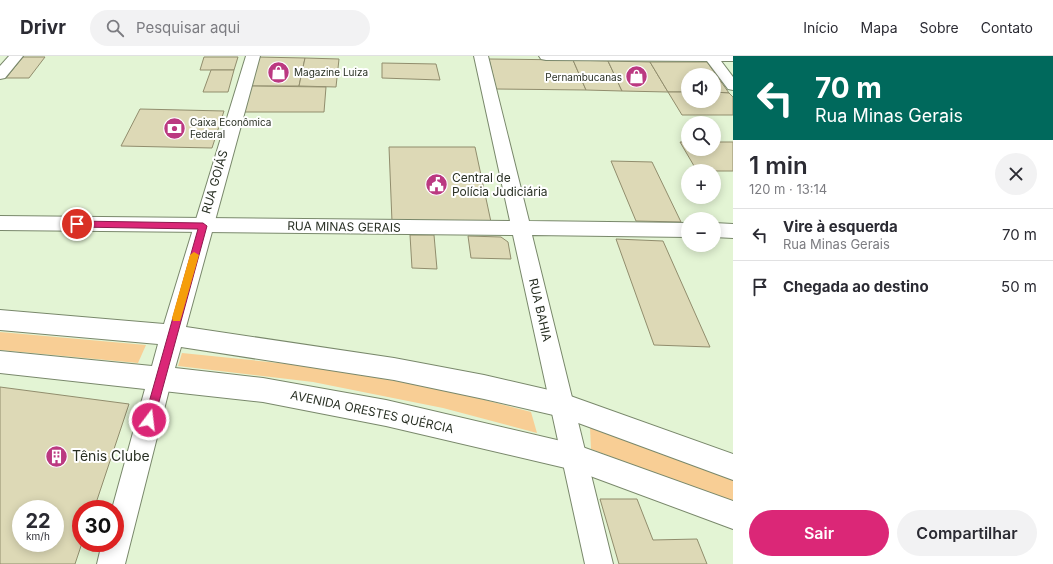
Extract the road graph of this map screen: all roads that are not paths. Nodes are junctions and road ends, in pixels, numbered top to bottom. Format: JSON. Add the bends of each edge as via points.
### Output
{"nodes":[{"id":1,"x":16,"y":56,"type":"edge"},
{"id":2,"x":253,"y":56,"type":"edge"},
{"id":3,"x":481,"y":56,"type":"edge"},
{"id":4,"x":546,"y":56,"type":"edge"},
{"id":5,"x":711,"y":57,"type":"edge"},
{"id":6,"x":733,"y":57,"type":"edge"},
{"id":7,"x":0,"y":75,"type":"edge"},
{"id":8,"x":733,"y":86,"type":"edge"},
{"id":9,"x":0,"y":223,"type":"edge"},
{"id":10,"x":203,"y":226,"type":"junction"},
{"id":11,"x":521,"y":229,"type":"junction"},
{"id":12,"x":681,"y":230,"type":"edge"},
{"id":13,"x":721,"y":230,"type":"edge"},
{"id":14,"x":733,"y":231,"type":"edge"},
{"id":15,"x":0,"y":320,"type":"edge"},
{"id":16,"x":172,"y":335,"type":"junction"},
{"id":17,"x":0,"y":362,"type":"edge"},
{"id":18,"x":160,"y":378,"type":"junction"},
{"id":19,"x":562,"y":405,"type":"junction"},
{"id":20,"x":574,"y":457,"type":"junction"},
{"id":21,"x":733,"y":467,"type":"edge"},
{"id":22,"x":733,"y":515,"type":"edge"},
{"id":23,"x":111,"y":564,"type":"edge"},
{"id":24,"x":599,"y":564,"type":"edge"}],
"edges":[{"from":1,"to":7,"type":"street"},
{"from":2,"to":10,"type":"main road","name":"RUA GOIÁS"},
{"from":3,"to":11,"type":"street","name":"RUA BAHIA"},
{"from":4,"to":5,"type":"street"},
{"from":5,"to":6,"type":"street"},
{"from":5,"to":8,"type":"street"},
{"from":9,"to":10,"type":"street","name":"RUA MINAS GERAIS"},
{"from":10,"to":11,"type":"street","name":"RUA MINAS GERAIS"},
{"from":10,"to":16,"type":"main road","name":"RUA GOIÁS"},
{"from":11,"to":12,"type":"street","name":"RUA MINAS GERAIS"},
{"from":11,"to":19,"type":"street","name":"RUA BAHIA"},
{"from":13,"to":14,"type":"street"},
{"from":15,"to":16,"type":"main road"},
{"from":16,"to":18,"type":"main road","name":"RUA GOIÁS"},
{"from":16,"to":19,"type":"main road","via":[[394,369]]},
{"from":17,"to":18,"type":"main road","name":"AVENIDA ORESTES QUÉRCIA"},
{"from":18,"to":20,"type":"main road","name":"AVENIDA ORESTES QUÉRCIA","via":[[263,390],[386,413]]},
{"from":18,"to":23,"type":"street","name":"RUA GOIÁS"},
{"from":19,"to":20,"type":"street","name":"RUA BAHIA"},
{"from":19,"to":21,"type":"main road"},
{"from":20,"to":22,"type":"main road","name":"AVENIDA ORESTES QUÉRCIA"},
{"from":20,"to":24,"type":"street","name":"RUA BAHIA"}]}
